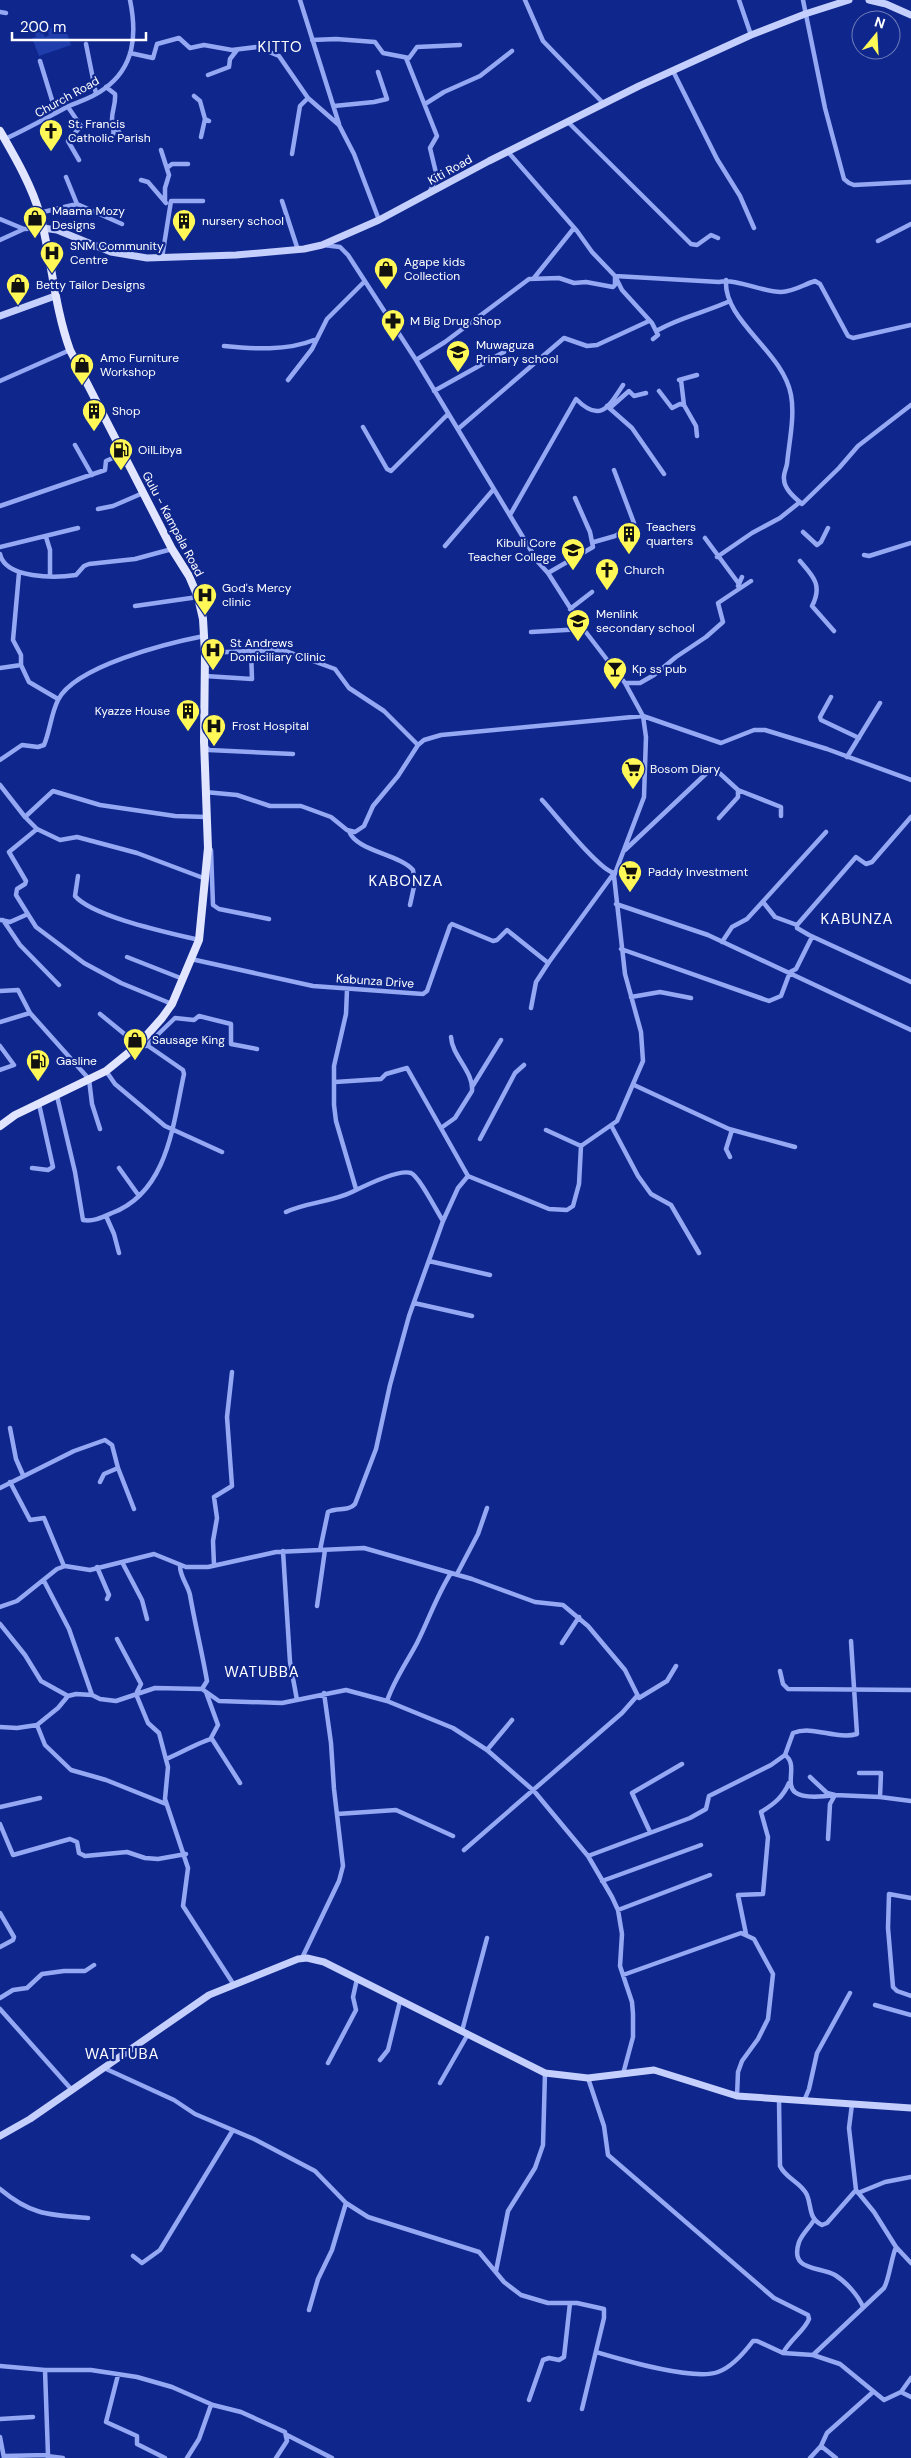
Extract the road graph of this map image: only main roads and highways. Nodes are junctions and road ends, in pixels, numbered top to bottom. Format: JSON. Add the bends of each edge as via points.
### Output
{"nodes":[{"id":1,"x":0,"y":131,"type":"edge"},
{"id":2,"x":0,"y":1126,"type":"edge"}],
"edges":[{"from":1,"to":2,"type":"main road","name":"Gulu - Kampala Road","via":[[39,213],[55,296],[70,350],[198,597],[205,653],[206,820],[206,879],[199,940],[172,1004],[142,1044],[106,1071],[15,1115]]}]}
